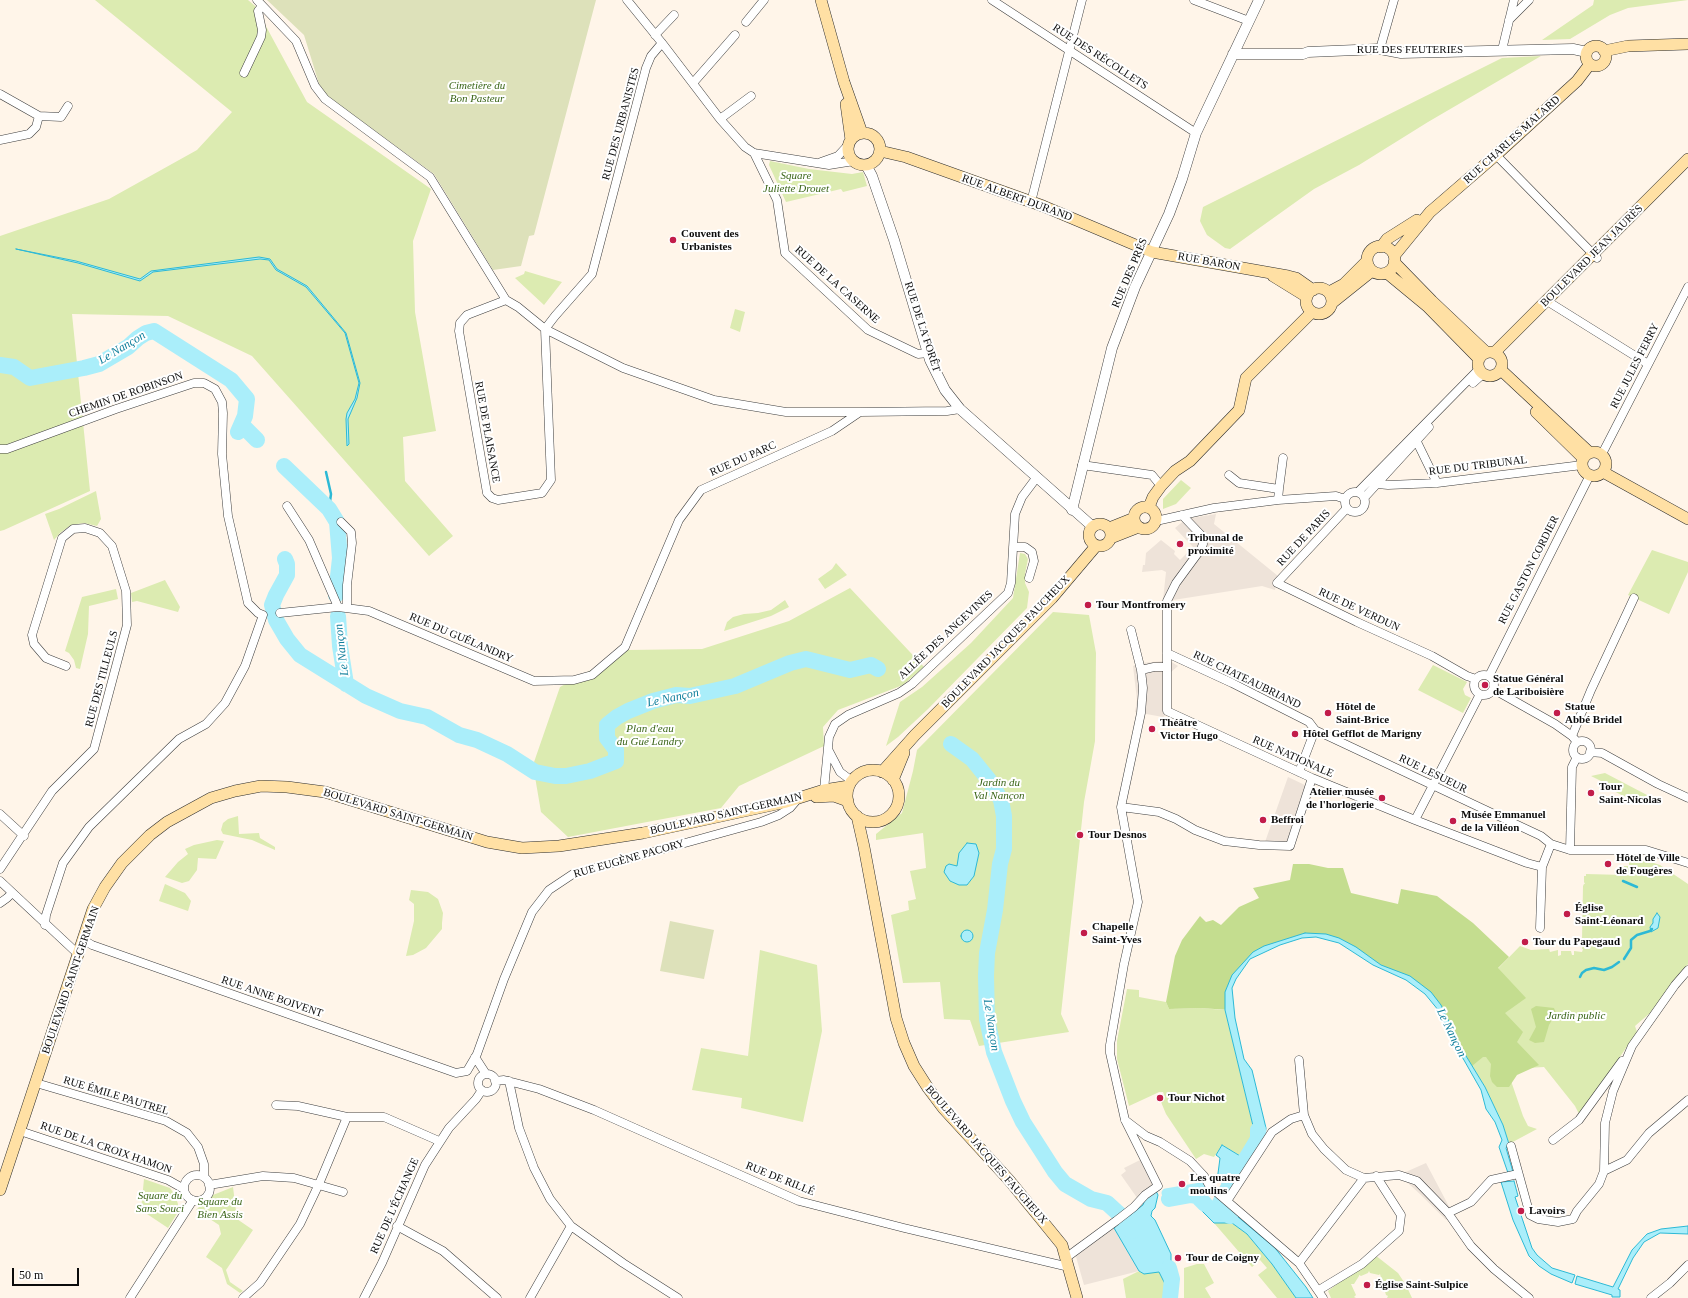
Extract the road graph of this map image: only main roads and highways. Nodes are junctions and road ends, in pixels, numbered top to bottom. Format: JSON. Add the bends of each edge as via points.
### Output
{"nodes":[{"id":1,"x":821,"y":0,"type":"edge"},
{"id":2,"x":1688,"y":44,"type":"edge"},
{"id":3,"x":1604,"y":51,"type":"junction"},
{"id":4,"x":1590,"y":64,"type":"junction"},
{"id":5,"x":844,"y":82,"type":"junction"},
{"id":6,"x":862,"y":133,"type":"junction"},
{"id":7,"x":850,"y":142,"type":"junction"},
{"id":8,"x":880,"y":150,"type":"junction"},
{"id":9,"x":1688,"y":159,"type":"edge"},
{"id":10,"x":1688,"y":166,"type":"edge"},
{"id":11,"x":1414,"y":226,"type":"junction"},
{"id":12,"x":1381,"y":247,"type":"junction"},
{"id":13,"x":1152,"y":252,"type":"joint"},
{"id":14,"x":1596,"y":256,"type":"junction"},
{"id":15,"x":1394,"y":259,"type":"junction"},
{"id":16,"x":1370,"y":266,"type":"junction"},
{"id":17,"x":1387,"y":273,"type":"junction"},
{"id":18,"x":1416,"y":291,"type":"junction"},
{"id":19,"x":1310,"y":293,"type":"junction"},
{"id":20,"x":1331,"y":298,"type":"junction"},
{"id":21,"x":1312,"y":312,"type":"junction"},
{"id":22,"x":1487,"y":361,"type":"junction"},
{"id":23,"x":1499,"y":372,"type":"junction"},
{"id":24,"x":1585,"y":459,"type":"junction"},
{"id":25,"x":1603,"y":472,"type":"junction"},
{"id":26,"x":1149,"y":507,"type":"junction"},
{"id":27,"x":1687,"y":516,"type":"edge"},
{"id":28,"x":1137,"y":523,"type":"junction"},
{"id":29,"x":1110,"y":533,"type":"junction"},
{"id":30,"x":1096,"y":546,"type":"junction"},
{"id":31,"x":915,"y":735,"type":"junction"},
{"id":32,"x":882,"y":772,"type":"junction"},
{"id":33,"x":893,"y":780,"type":"junction"},
{"id":34,"x":850,"y":784,"type":"junction"},
{"id":35,"x":791,"y":801,"type":"junction"},
{"id":36,"x":848,"y":801,"type":"junction"},
{"id":37,"x":857,"y":816,"type":"junction"},
{"id":38,"x":872,"y":822,"type":"junction"},
{"id":39,"x":864,"y":847,"type":"junction"},
{"id":40,"x":0,"y":1190,"type":"edge"},
{"id":41,"x":1077,"y":1298,"type":"edge"}],
"edges":[{"from":1,"to":5,"type":"main road"},
{"from":2,"to":3,"type":"main road","via":[[1628,46]]},
{"from":3,"to":4,"type":"main road","via":[[1605,58],[1602,63]]},
{"from":3,"to":4,"type":"main road","via":[[1595,46],[1590,48],[1586,58]]},
{"from":4,"to":11,"type":"main road","name":"RUE CHARLES MALARD","via":[[1577,81]]},
{"from":5,"to":6,"type":"main road"},
{"from":5,"to":7,"type":"main road"},
{"from":6,"to":7,"type":"main road","via":[[854,136]]},
{"from":6,"to":8,"type":"main road","via":[[870,134],[877,139]]},
{"from":7,"to":8,"type":"main road","via":[[849,153],[854,161],[866,165],[874,162]]},
{"from":8,"to":13,"type":"main road","name":"RUE ALBERT DURAND","via":[[1032,202]]},
{"from":9,"to":14,"type":"main road","name":"BOULEVARD JEAN JAURÈS"},
{"from":10,"to":14,"type":"main road","name":"BOULEVARD JEAN JAURÈS"},
{"from":11,"to":12,"type":"main road","name":"RUE CHARLES MALARD","via":[[1387,239]]},
{"from":11,"to":15,"type":"main road"},
{"from":12,"to":15,"type":"main road","via":[[1389,249]]},
{"from":12,"to":16,"type":"main road","via":[[1369,253]]},
{"from":13,"to":19,"type":"main road","name":"RUE BARON","via":[[1267,272]]},
{"from":14,"to":22,"type":"main road","name":"BOULEVARD JEAN JAURÈS"},
{"from":15,"to":17,"type":"main road","via":[[1393,266]]},
{"from":15,"to":18,"type":"main road"},
{"from":16,"to":17,"type":"main road","via":[[1379,274]]},
{"from":16,"to":20,"type":"main road"},
{"from":17,"to":18,"type":"main road"},
{"from":18,"to":22,"type":"main road"},
{"from":19,"to":20,"type":"main road","via":[[1323,288]]},
{"from":19,"to":21,"type":"main road","via":[[1307,305]]},
{"from":20,"to":21,"type":"main road","via":[[1331,307],[1325,313]]},
{"from":21,"to":26,"type":"main road","via":[[1246,378],[1239,410],[1190,461],[1175,471],[1161,486]]},
{"from":22,"to":23,"type":"main road","via":[[1490,376]]},
{"from":22,"to":23,"type":"main road","via":[[1503,363]]},
{"from":23,"to":24,"type":"main road"},
{"from":24,"to":25,"type":"main road","via":[[1585,471],[1590,475]]},
{"from":24,"to":25,"type":"main road","via":[[1597,452],[1602,454],[1606,463]]},
{"from":25,"to":27,"type":"main road"},
{"from":26,"to":28,"type":"main road","via":[[1138,509]]},
{"from":26,"to":28,"type":"main road","via":[[1154,511],[1156,521],[1149,528]]},
{"from":28,"to":29,"type":"main road"},
{"from":29,"to":30,"type":"main road","via":[[1107,544]]},
{"from":29,"to":30,"type":"main road","via":[[1103,524],[1093,526],[1089,532],[1089,539]]},
{"from":30,"to":31,"type":"main road","name":"BOULEVARD JACQUES FAUCHEUX","via":[[1052,598]]},
{"from":31,"to":32,"type":"main road","name":"BOULEVARD JACQUES FAUCHEUX"},
{"from":31,"to":33,"type":"main road","name":"BOULEVARD JACQUES FAUCHEUX","via":[[904,752]]},
{"from":32,"to":33,"type":"main road"},
{"from":32,"to":34,"type":"main road","via":[[865,771]]},
{"from":33,"to":38,"type":"main road","via":[[899,796],[894,811],[884,819]]},
{"from":34,"to":35,"type":"main road","name":"BOULEVARD SAINT-GERMAIN"},
{"from":34,"to":36,"type":"main road"},
{"from":35,"to":36,"type":"main road","via":[[824,796],[834,796]]},
{"from":35,"to":40,"type":"main road","name":"BOULEVARD SAINT-GERMAIN","via":[[643,833],[559,846],[522,848],[487,842],[325,792],[288,786],[261,786],[211,798],[167,822],[150,836],[122,863],[93,909]]},
{"from":36,"to":37,"type":"main road"},
{"from":37,"to":38,"type":"main road"},
{"from":37,"to":39,"type":"main road","name":"BOULEVARD JACQUES FAUCHEUX"},
{"from":38,"to":39,"type":"main road","name":"BOULEVARD JACQUES FAUCHEUX"},
{"from":39,"to":41,"type":"main road","name":"BOULEVARD JACQUES FAUCHEUX","via":[[896,1018],[914,1066],[943,1108],[1009,1180],[1062,1244]]}]}
